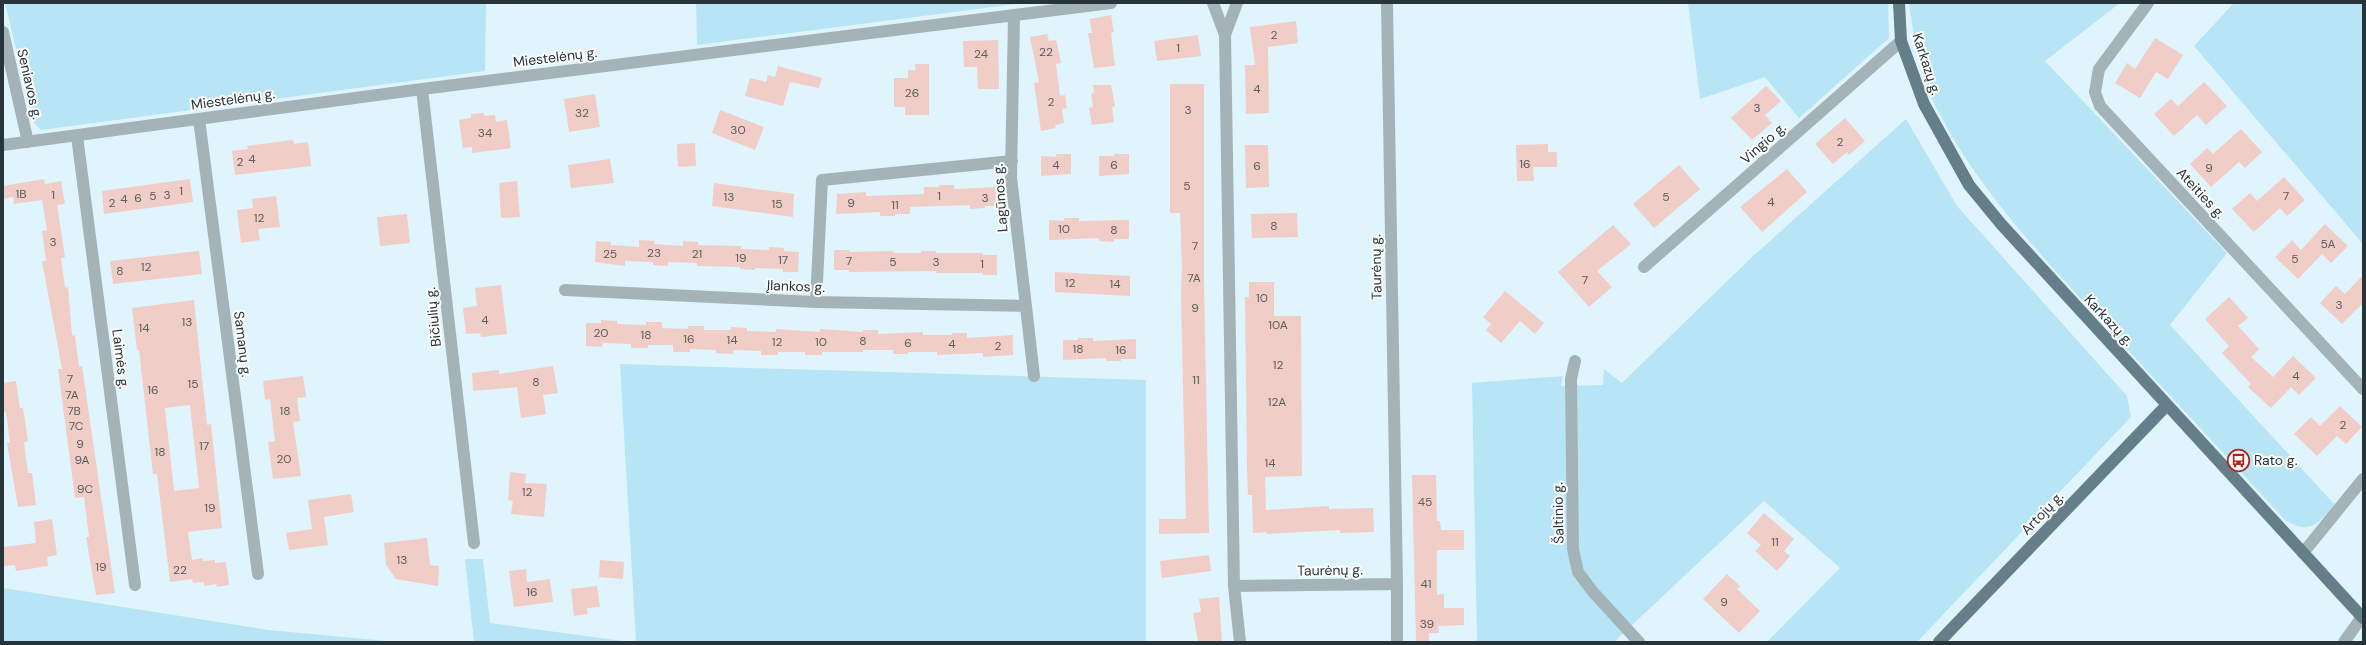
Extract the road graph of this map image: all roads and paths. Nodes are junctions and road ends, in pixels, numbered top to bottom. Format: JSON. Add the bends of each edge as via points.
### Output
{"nodes":[{"id":1,"x":1111,"y":3,"type":"edge"},
{"id":2,"x":1213,"y":3,"type":"edge"},
{"id":3,"x":1237,"y":3,"type":"edge"},
{"id":4,"x":1387,"y":3,"type":"edge"},
{"id":5,"x":1899,"y":3,"type":"edge"},
{"id":6,"x":2148,"y":3,"type":"edge"},
{"id":7,"x":1014,"y":16,"type":"junction"},
{"id":8,"x":3,"y":32,"type":"edge"},
{"id":9,"x":1225,"y":35,"type":"junction"},
{"id":10,"x":1901,"y":41,"type":"junction"},
{"id":11,"x":422,"y":89,"type":"junction"},
{"id":12,"x":199,"y":119,"type":"junction"},
{"id":13,"x":77,"y":136,"type":"junction"},
{"id":14,"x":28,"y":142,"type":"junction"},
{"id":15,"x":3,"y":145,"type":"edge"},
{"id":16,"x":1012,"y":162,"type":"junction"},
{"id":17,"x":1644,"y":267,"type":"dead end"},
{"id":18,"x":565,"y":290,"type":"dead end"},
{"id":19,"x":816,"y":302,"type":"junction"},
{"id":20,"x":1026,"y":306,"type":"junction"},
{"id":21,"x":1575,"y":361,"type":"dead end"},
{"id":22,"x":1034,"y":376,"type":"dead end"},
{"id":23,"x":2363,"y":388,"type":"edge"},
{"id":24,"x":2167,"y":405,"type":"junction"},
{"id":25,"x":2363,"y":479,"type":"edge"},
{"id":26,"x":474,"y":543,"type":"dead end"},
{"id":27,"x":2303,"y":553,"type":"junction"},
{"id":28,"x":258,"y":574,"type":"dead end"},
{"id":29,"x":1397,"y":584,"type":"junction"},
{"id":30,"x":135,"y":586,"type":"dead end"},
{"id":31,"x":1234,"y":586,"type":"junction"},
{"id":32,"x":2363,"y":618,"type":"edge"},
{"id":33,"x":1240,"y":642,"type":"edge"},
{"id":34,"x":1397,"y":642,"type":"edge"},
{"id":35,"x":1639,"y":642,"type":"edge"},
{"id":36,"x":1939,"y":642,"type":"edge"},
{"id":37,"x":2344,"y":642,"type":"edge"}],
"edges":[{"from":1,"to":7,"type":"street","name":"Miestelėnų g."},
{"from":2,"to":9,"type":"street"},
{"from":3,"to":9,"type":"street"},
{"from":4,"to":29,"type":"street","name":"Taurėnų g."},
{"from":5,"to":10,"type":"main road","name":"Karkazų g."},
{"from":6,"to":23,"type":"street","name":"Ateities g.","via":[[2099,69],[2095,92],[2100,106]]},
{"from":7,"to":11,"type":"street","name":"Miestelėnų g."},
{"from":7,"to":16,"type":"street","name":"Lagūnos g."},
{"from":8,"to":14,"type":"street","name":"Seniavos g."},
{"from":9,"to":31,"type":"street"},
{"from":10,"to":17,"type":"street","name":"Vingio g."},
{"from":10,"to":24,"type":"main road","name":"Karkazų g.","via":[[1924,104],[1969,185],[2006,230]]},
{"from":11,"to":12,"type":"street","name":"Miestelėnų g."},
{"from":11,"to":26,"type":"street","name":"Bičiulių g."},
{"from":12,"to":13,"type":"street","name":"Miestelėnų g."},
{"from":12,"to":28,"type":"street","name":"Samanų g."},
{"from":13,"to":14,"type":"street","name":"Miestelėnų g."},
{"from":13,"to":30,"type":"street","name":"Laimės g."},
{"from":14,"to":15,"type":"street","name":"Miestelėnų g."},
{"from":16,"to":19,"type":"street","via":[[822,180]]},
{"from":16,"to":20,"type":"street","name":"Lagūnos g.","via":[[1011,177]]},
{"from":18,"to":19,"type":"street","name":"Įlankos g."},
{"from":19,"to":20,"type":"street","name":"Įlankos g."},
{"from":20,"to":22,"type":"street","name":"Lagūnos g."},
{"from":21,"to":35,"type":"street","name":"Šaltinio g.","via":[[1571,379],[1573,549],[1578,572]]},
{"from":24,"to":27,"type":"main road","name":"Karkazų g."},
{"from":24,"to":36,"type":"main road","name":"Artojų g."},
{"from":25,"to":27,"type":"street"},
{"from":27,"to":32,"type":"main road","name":"Karkazų g."},
{"from":29,"to":31,"type":"street","name":"Taurėnų g."},
{"from":29,"to":34,"type":"street"},
{"from":31,"to":33,"type":"street"},
{"from":32,"to":37,"type":"street"}]}
